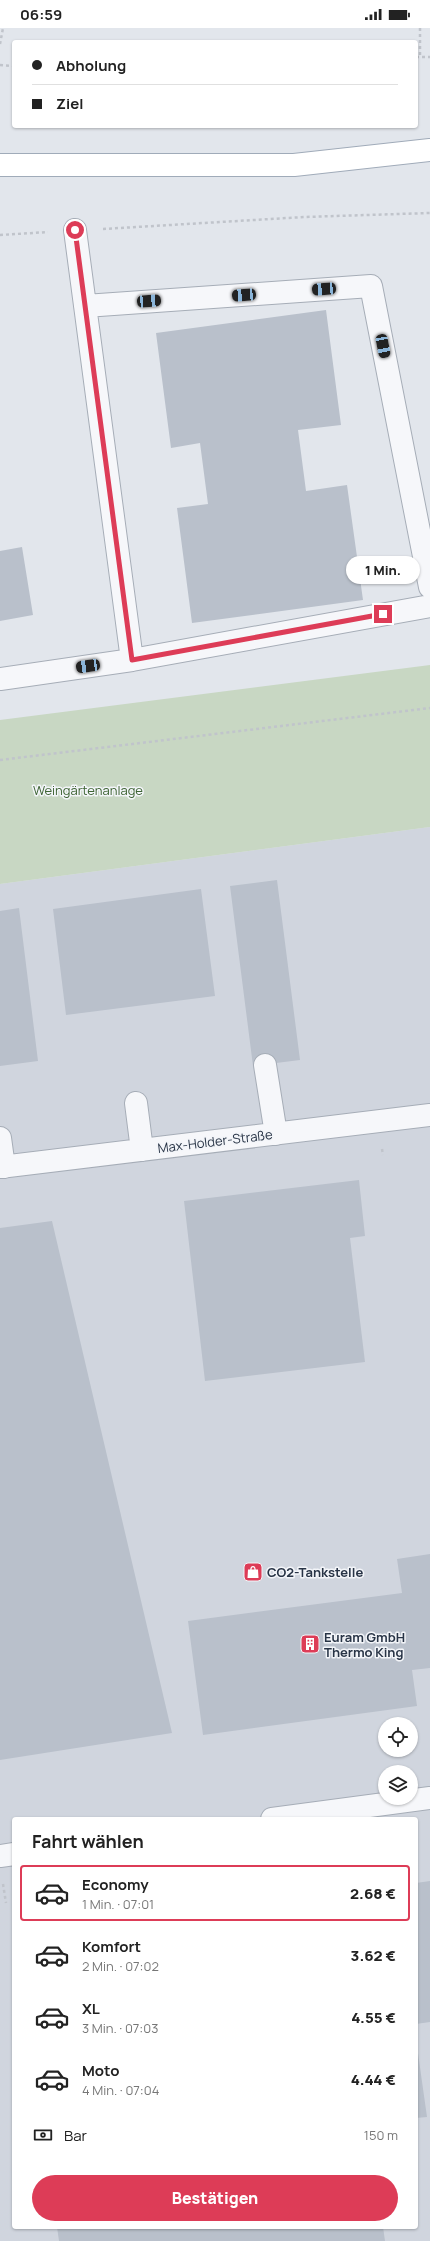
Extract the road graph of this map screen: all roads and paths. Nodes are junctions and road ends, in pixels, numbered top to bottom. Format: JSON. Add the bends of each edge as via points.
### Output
{"nodes":[{"id":1,"x":3,"y":28,"type":"edge"},
{"id":2,"x":420,"y":28,"type":"edge"},
{"id":3,"x":0,"y":44,"type":"edge"},
{"id":4,"x":430,"y":56,"type":"edge"},
{"id":5,"x":420,"y":57,"type":"joint"},
{"id":6,"x":0,"y":65,"type":"edge"},
{"id":7,"x":12,"y":66,"type":"edge"},
{"id":8,"x":430,"y":150,"type":"edge"},
{"id":9,"x":0,"y":165,"type":"edge"},
{"id":10,"x":430,"y":213,"type":"edge"},
{"id":11,"x":75,"y":230,"type":"junction"},
{"id":12,"x":0,"y":235,"type":"edge"},
{"id":13,"x":85,"y":306,"type":"junction"},
{"id":14,"x":430,"y":587,"type":"edge"},
{"id":15,"x":430,"y":606,"type":"edge"},
{"id":16,"x":132,"y":660,"type":"junction"},
{"id":17,"x":0,"y":679,"type":"edge"},
{"id":18,"x":430,"y":708,"type":"edge"},
{"id":19,"x":0,"y":760,"type":"edge"},
{"id":20,"x":265,"y":1065,"type":"dead end"},
{"id":21,"x":136,"y":1103,"type":"dead end"},
{"id":22,"x":430,"y":1115,"type":"edge"},
{"id":23,"x":276,"y":1134,"type":"junction"},
{"id":24,"x":0,"y":1138,"type":"edge"},
{"id":25,"x":142,"y":1150,"type":"junction"},
{"id":26,"x":2,"y":1167,"type":"edge"},
{"id":27,"x":430,"y":1798,"type":"edge"},
{"id":28,"x":287,"y":1817,"type":"edge"},
{"id":29,"x":12,"y":1854,"type":"edge"},
{"id":30,"x":0,"y":1856,"type":"edge"}],
"edges":[{"from":1,"to":3,"type":"path"},
{"from":2,"to":5,"type":"path"},
{"from":4,"to":5,"type":"path"},
{"from":6,"to":7,"type":"path"},
{"from":8,"to":9,"type":"main road","via":[[294,165]]},
{"from":10,"to":11,"type":"path","via":[[304,217]]},
{"from":11,"to":12,"type":"path"},
{"from":11,"to":13,"type":"street"},
{"from":13,"to":14,"type":"street","via":[[371,286]]},
{"from":13,"to":16,"type":"street"},
{"from":15,"to":16,"type":"street"},
{"from":16,"to":17,"type":"street"},
{"from":18,"to":19,"type":"path"},
{"from":20,"to":23,"type":"street"},
{"from":21,"to":25,"type":"street"},
{"from":22,"to":23,"type":"street","name":"Max-Holder-Straße"},
{"from":23,"to":25,"type":"street","name":"Max-Holder-Straße"},
{"from":24,"to":26,"type":"street"},
{"from":25,"to":26,"type":"street","name":"Max-Holder-Straße"},
{"from":27,"to":28,"type":"street"},
{"from":29,"to":30,"type":"street"}]}
